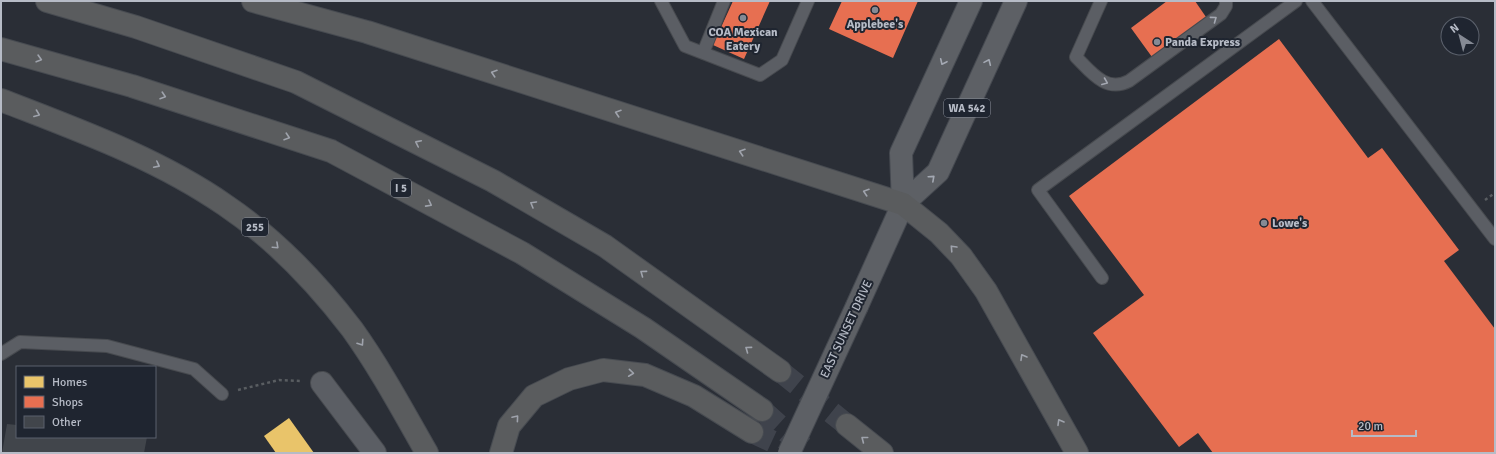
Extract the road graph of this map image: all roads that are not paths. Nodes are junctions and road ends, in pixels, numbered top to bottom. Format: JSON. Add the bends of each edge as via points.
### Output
{"nodes":[{"id":1,"x":47,"y":1,"type":"edge"},
{"id":2,"x":253,"y":1,"type":"edge"},
{"id":3,"x":661,"y":1,"type":"edge"},
{"id":4,"x":724,"y":1,"type":"edge"},
{"id":5,"x":808,"y":1,"type":"edge"},
{"id":6,"x":971,"y":1,"type":"edge"},
{"id":7,"x":1016,"y":1,"type":"edge"},
{"id":8,"x":1101,"y":1,"type":"edge"},
{"id":9,"x":1226,"y":1,"type":"edge"},
{"id":10,"x":1296,"y":1,"type":"edge"},
{"id":11,"x":1312,"y":1,"type":"edge"},
{"id":12,"x":1,"y":48,"type":"edge"},
{"id":13,"x":703,"y":53,"type":"junction"},
{"id":14,"x":1,"y":100,"type":"edge"},
{"id":15,"x":903,"y":204,"type":"junction"},
{"id":16,"x":1495,"y":239,"type":"edge"},
{"id":17,"x":1102,"y":278,"type":"dead end"},
{"id":18,"x":1,"y":354,"type":"edge"},
{"id":19,"x":780,"y":371,"type":"tunnel mouth"},
{"id":20,"x":322,"y":383,"type":"road end"},
{"id":21,"x":222,"y":394,"type":"road end"},
{"id":22,"x":762,"y":410,"type":"tunnel mouth"},
{"id":23,"x":846,"y":425,"type":"tunnel mouth"},
{"id":24,"x":752,"y":432,"type":"tunnel mouth"},
{"id":25,"x":374,"y":453,"type":"edge"},
{"id":26,"x":427,"y":453,"type":"edge"},
{"id":27,"x":501,"y":453,"type":"edge"},
{"id":28,"x":789,"y":453,"type":"edge"},
{"id":29,"x":882,"y":453,"type":"edge"},
{"id":30,"x":1077,"y":453,"type":"edge"}],
"edges":[{"from":19,"to":1,"type":"highway","one_way":true,"via":[[605,246],[493,180],[296,82],[136,27]]},
{"from":15,"to":2,"type":"highway","one_way":true,"via":[[367,32]]},
{"from":3,"to":13,"type":"lane","via":[[685,46]]},
{"from":4,"to":13,"type":"lane"},
{"from":5,"to":13,"type":"lane","via":[[782,60],[760,75]]},
{"from":6,"to":15,"type":"main road","name":"EAST SUNSET DRIVE","number":"WA 542","one_way":true,"via":[[901,153]]},
{"from":15,"to":7,"type":"main road","name":"EAST SUNSET DRIVE","number":"WA 542","one_way":true,"via":[[938,172]]},
{"from":8,"to":9,"type":"lane","one_way":true,"via":[[1076,57],[1094,76],[1104,82],[1122,85],[1221,14]]},
{"from":10,"to":17,"type":"lane","via":[[1038,190]]},
{"from":11,"to":16,"type":"lane"},
{"from":12,"to":22,"type":"highway","number":"I 5","one_way":true,"via":[[132,86],[331,151],[522,253],[643,328]]},
{"from":14,"to":26,"type":"highway","number":"255","one_way":true,"via":[[121,147],[158,165],[225,205],[259,230],[322,292],[352,330],[380,372]]},
{"from":15,"to":28,"type":"main road","name":"EAST SUNSET DRIVE","number":"WA 542","bridge":true},
{"from":30,"to":15,"type":"highway","one_way":true,"via":[[986,291],[961,256],[939,233]]},
{"from":18,"to":21,"type":"lane","via":[[20,342],[107,346],[194,369]]},
{"from":20,"to":25,"type":"street"},
{"from":29,"to":23,"type":"highway","one_way":true},
{"from":27,"to":24,"type":"highway","one_way":true,"via":[[509,426],[534,396],[568,379],[603,370],[645,375],[694,396]]}]}
